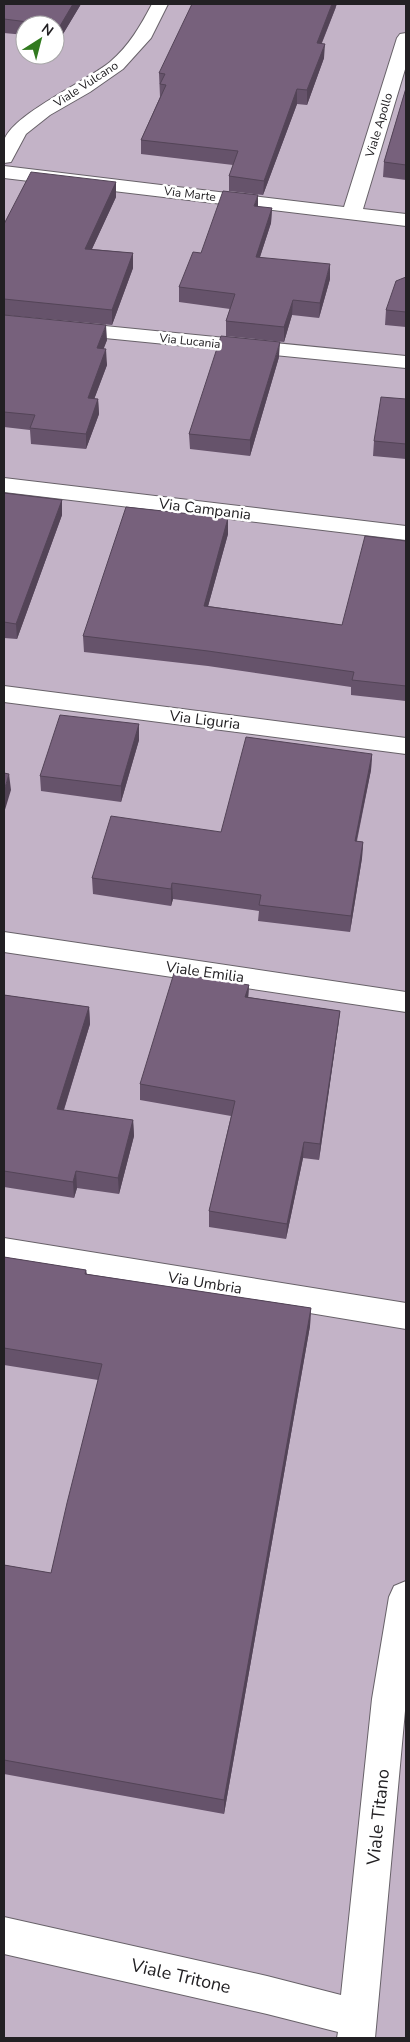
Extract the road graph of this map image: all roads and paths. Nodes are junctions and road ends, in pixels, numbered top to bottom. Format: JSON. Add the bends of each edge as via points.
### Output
{"nodes":[{"id":1,"x":160,"y":4,"type":"edge"},
{"id":2,"x":406,"y":38,"type":"edge"},
{"id":3,"x":4,"y":158,"type":"edge"},
{"id":4,"x":4,"y":172,"type":"edge"},
{"id":5,"x":352,"y":213,"type":"junction"},
{"id":6,"x":406,"y":220,"type":"edge"},
{"id":7,"x":4,"y":322,"type":"edge"},
{"id":8,"x":406,"y":362,"type":"edge"},
{"id":9,"x":4,"y":485,"type":"edge"},
{"id":10,"x":406,"y":533,"type":"edge"},
{"id":11,"x":4,"y":694,"type":"edge"},
{"id":12,"x":406,"y":746,"type":"edge"},
{"id":13,"x":4,"y":942,"type":"edge"},
{"id":14,"x":406,"y":1002,"type":"edge"},
{"id":15,"x":4,"y":1250,"type":"edge"},
{"id":16,"x":406,"y":1316,"type":"edge"},
{"id":17,"x":406,"y":1597,"type":"edge"},
{"id":18,"x":398,"y":1700,"type":"edge"},
{"id":19,"x":4,"y":1936,"type":"edge"},
{"id":20,"x":357,"y":2028,"type":"edge"}],
"edges":[{"from":1,"to":3,"type":"street","name":"Viale Vulcano","via":[[145,34],[117,65],[18,131]]},
{"from":2,"to":5,"type":"street","name":"Viale Apollo"},
{"from":4,"to":5,"type":"street","name":"Via Marte"},
{"from":5,"to":6,"type":"street","name":"Via Marte"},
{"from":7,"to":8,"type":"street","name":"Via Lucania"},
{"from":9,"to":10,"type":"street","name":"Via Campania"},
{"from":11,"to":12,"type":"street","name":"Via Liguria"},
{"from":13,"to":14,"type":"street","name":"Viale Emilia"},
{"from":15,"to":16,"type":"street","name":"Via Umbria"},
{"from":17,"to":18,"type":"street","name":"Viale Titano"},
{"from":18,"to":20,"type":"street","name":"Viale Titano"},
{"from":19,"to":20,"type":"street","name":"Viale Tritone","via":[[267,1995]]}]}
